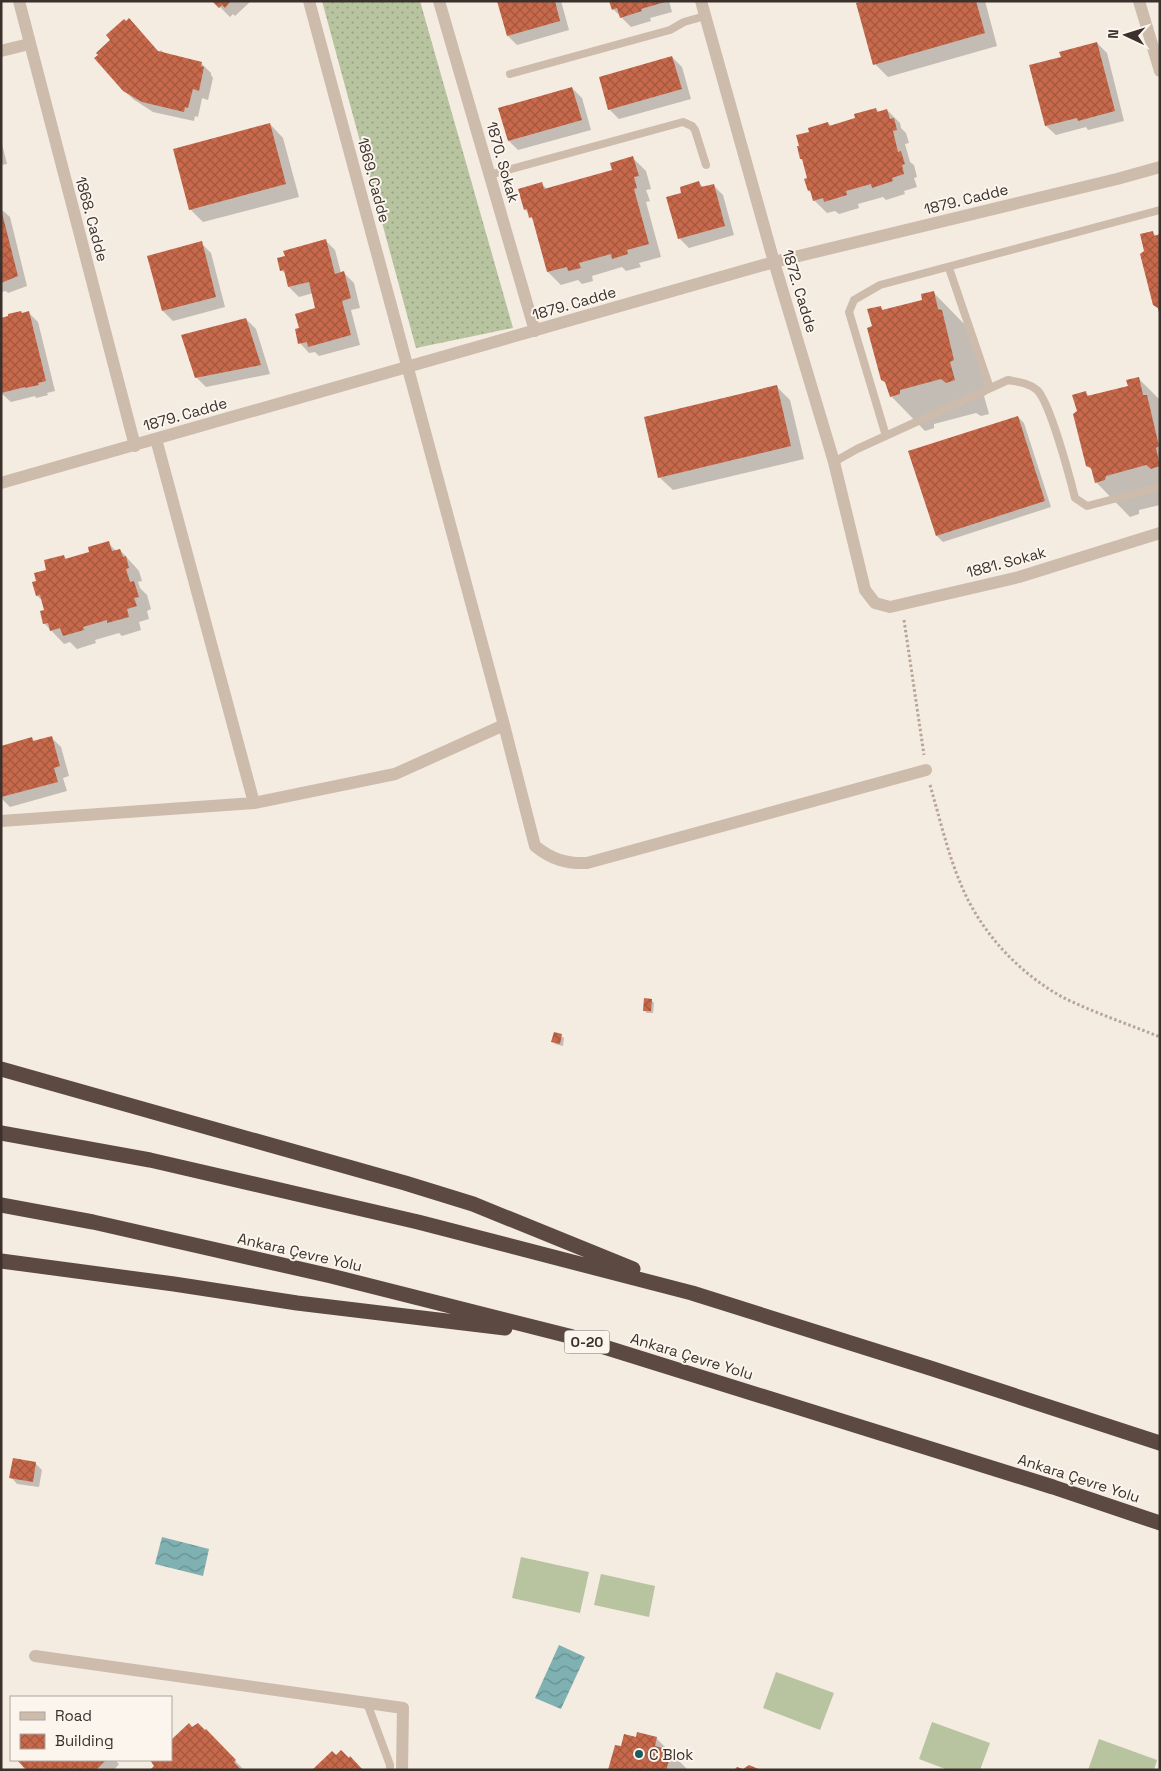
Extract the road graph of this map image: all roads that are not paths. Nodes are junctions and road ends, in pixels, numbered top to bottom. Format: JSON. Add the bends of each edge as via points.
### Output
{"nodes":[{"id":1,"x":19,"y":1,"type":"edge"},
{"id":2,"x":309,"y":1,"type":"edge"},
{"id":3,"x":439,"y":1,"type":"edge"},
{"id":4,"x":701,"y":1,"type":"edge"},
{"id":5,"x":1138,"y":1,"type":"edge"},
{"id":6,"x":705,"y":16,"type":"junction"},
{"id":7,"x":29,"y":44,"type":"junction"},
{"id":8,"x":1,"y":51,"type":"edge"},
{"id":9,"x":1160,"y":71,"type":"edge"},
{"id":10,"x":510,"y":74,"type":"dead end"},
{"id":11,"x":706,"y":165,"type":"dead end"},
{"id":12,"x":1160,"y":167,"type":"edge"},
{"id":13,"x":489,"y":175,"type":"junction"},
{"id":14,"x":1160,"y":210,"type":"edge"},
{"id":15,"x":774,"y":262,"type":"junction"},
{"id":16,"x":949,"y":268,"type":"junction"},
{"id":17,"x":535,"y":331,"type":"junction"},
{"id":18,"x":407,"y":367,"type":"junction"},
{"id":19,"x":990,"y":388,"type":"junction"},
{"id":20,"x":886,"y":436,"type":"junction"},
{"id":21,"x":156,"y":439,"type":"junction"},
{"id":22,"x":135,"y":446,"type":"junction"},
{"id":23,"x":834,"y":462,"type":"junction"},
{"id":24,"x":1,"y":483,"type":"edge"},
{"id":25,"x":1160,"y":487,"type":"edge"},
{"id":26,"x":1158,"y":534,"type":"edge"},
{"id":27,"x":865,"y":590,"type":"joint"},
{"id":28,"x":504,"y":725,"type":"junction"},
{"id":29,"x":926,"y":770,"type":"road end"},
{"id":30,"x":254,"y":803,"type":"junction"},
{"id":31,"x":1,"y":821,"type":"edge"},
{"id":32,"x":1,"y":1069,"type":"edge"},
{"id":33,"x":1,"y":1133,"type":"edge"},
{"id":34,"x":1,"y":1205,"type":"edge"},
{"id":35,"x":1,"y":1261,"type":"edge"},
{"id":36,"x":692,"y":1293,"type":"junction"},
{"id":37,"x":569,"y":1336,"type":"junction"},
{"id":38,"x":1160,"y":1443,"type":"edge"},
{"id":39,"x":1160,"y":1523,"type":"edge"},
{"id":40,"x":35,"y":1656,"type":"dead end"},
{"id":41,"x":367,"y":1703,"type":"junction"},
{"id":42,"x":390,"y":1770,"type":"edge"},
{"id":43,"x":402,"y":1770,"type":"edge"}],
"edges":[{"from":1,"to":7,"type":"street","name":"1868. Cadde"},
{"from":2,"to":18,"type":"street","name":"1869. Cadde"},
{"from":3,"to":13,"type":"street","name":"1870. Sokak"},
{"from":4,"to":6,"type":"street","name":"1872. Cadde"},
{"from":5,"to":9,"type":"street"},
{"from":6,"to":10,"type":"lane","via":[[670,30]]},
{"from":6,"to":15,"type":"street","name":"1872. Cadde"},
{"from":7,"to":8,"type":"street"},
{"from":7,"to":22,"type":"street","name":"1868. Cadde"},
{"from":11,"to":13,"type":"lane","via":[[695,130],[683,122]]},
{"from":12,"to":15,"type":"street","name":"1879. Cadde"},
{"from":13,"to":17,"type":"street","name":"1870. Sokak"},
{"from":14,"to":16,"type":"lane"},
{"from":15,"to":17,"type":"street","name":"1879. Cadde"},
{"from":15,"to":23,"type":"street","name":"1872. Cadde"},
{"from":16,"to":19,"type":"lane"},
{"from":16,"to":20,"type":"lane","via":[[880,285],[854,300],[849,312]]},
{"from":17,"to":18,"type":"street","name":"1879. Cadde"},
{"from":18,"to":21,"type":"street","name":"1879. Cadde"},
{"from":18,"to":28,"type":"street","name":"1869. Cadde"},
{"from":19,"to":20,"type":"lane"},
{"from":19,"to":25,"type":"lane","via":[[1008,380],[1037,390],[1056,434],[1075,498],[1087,506]]},
{"from":20,"to":23,"type":"lane"},
{"from":21,"to":22,"type":"street","name":"1879. Cadde"},
{"from":21,"to":30,"type":"street"},
{"from":22,"to":24,"type":"street","name":"1879. Cadde"},
{"from":23,"to":27,"type":"street","name":"1872. Cadde"},
{"from":26,"to":27,"type":"street","name":"1881. Sokak","via":[[1019,577],[890,607],[875,603]]},
{"from":28,"to":29,"type":"street","name":"1869. Cadde","via":[[535,846],[555,859],[576,863]]},
{"from":28,"to":30,"type":"street","via":[[395,774]]},
{"from":30,"to":31,"type":"street"},
{"from":32,"to":36,"type":"highway","via":[[473,1204]]},
{"from":33,"to":36,"type":"highway","via":[[150,1160],[408,1220]]},
{"from":34,"to":37,"type":"highway","name":"Ankara Çevre Yolu","number":"O-20","via":[[92,1222],[331,1276]]},
{"from":35,"to":37,"type":"highway","via":[[297,1303]]},
{"from":36,"to":38,"type":"highway"},
{"from":37,"to":39,"type":"highway","name":"Ankara Çevre Yolu","number":"O-20"},
{"from":40,"to":41,"type":"street"},
{"from":41,"to":42,"type":"lane"},
{"from":41,"to":43,"type":"street","via":[[403,1708]]}]}
